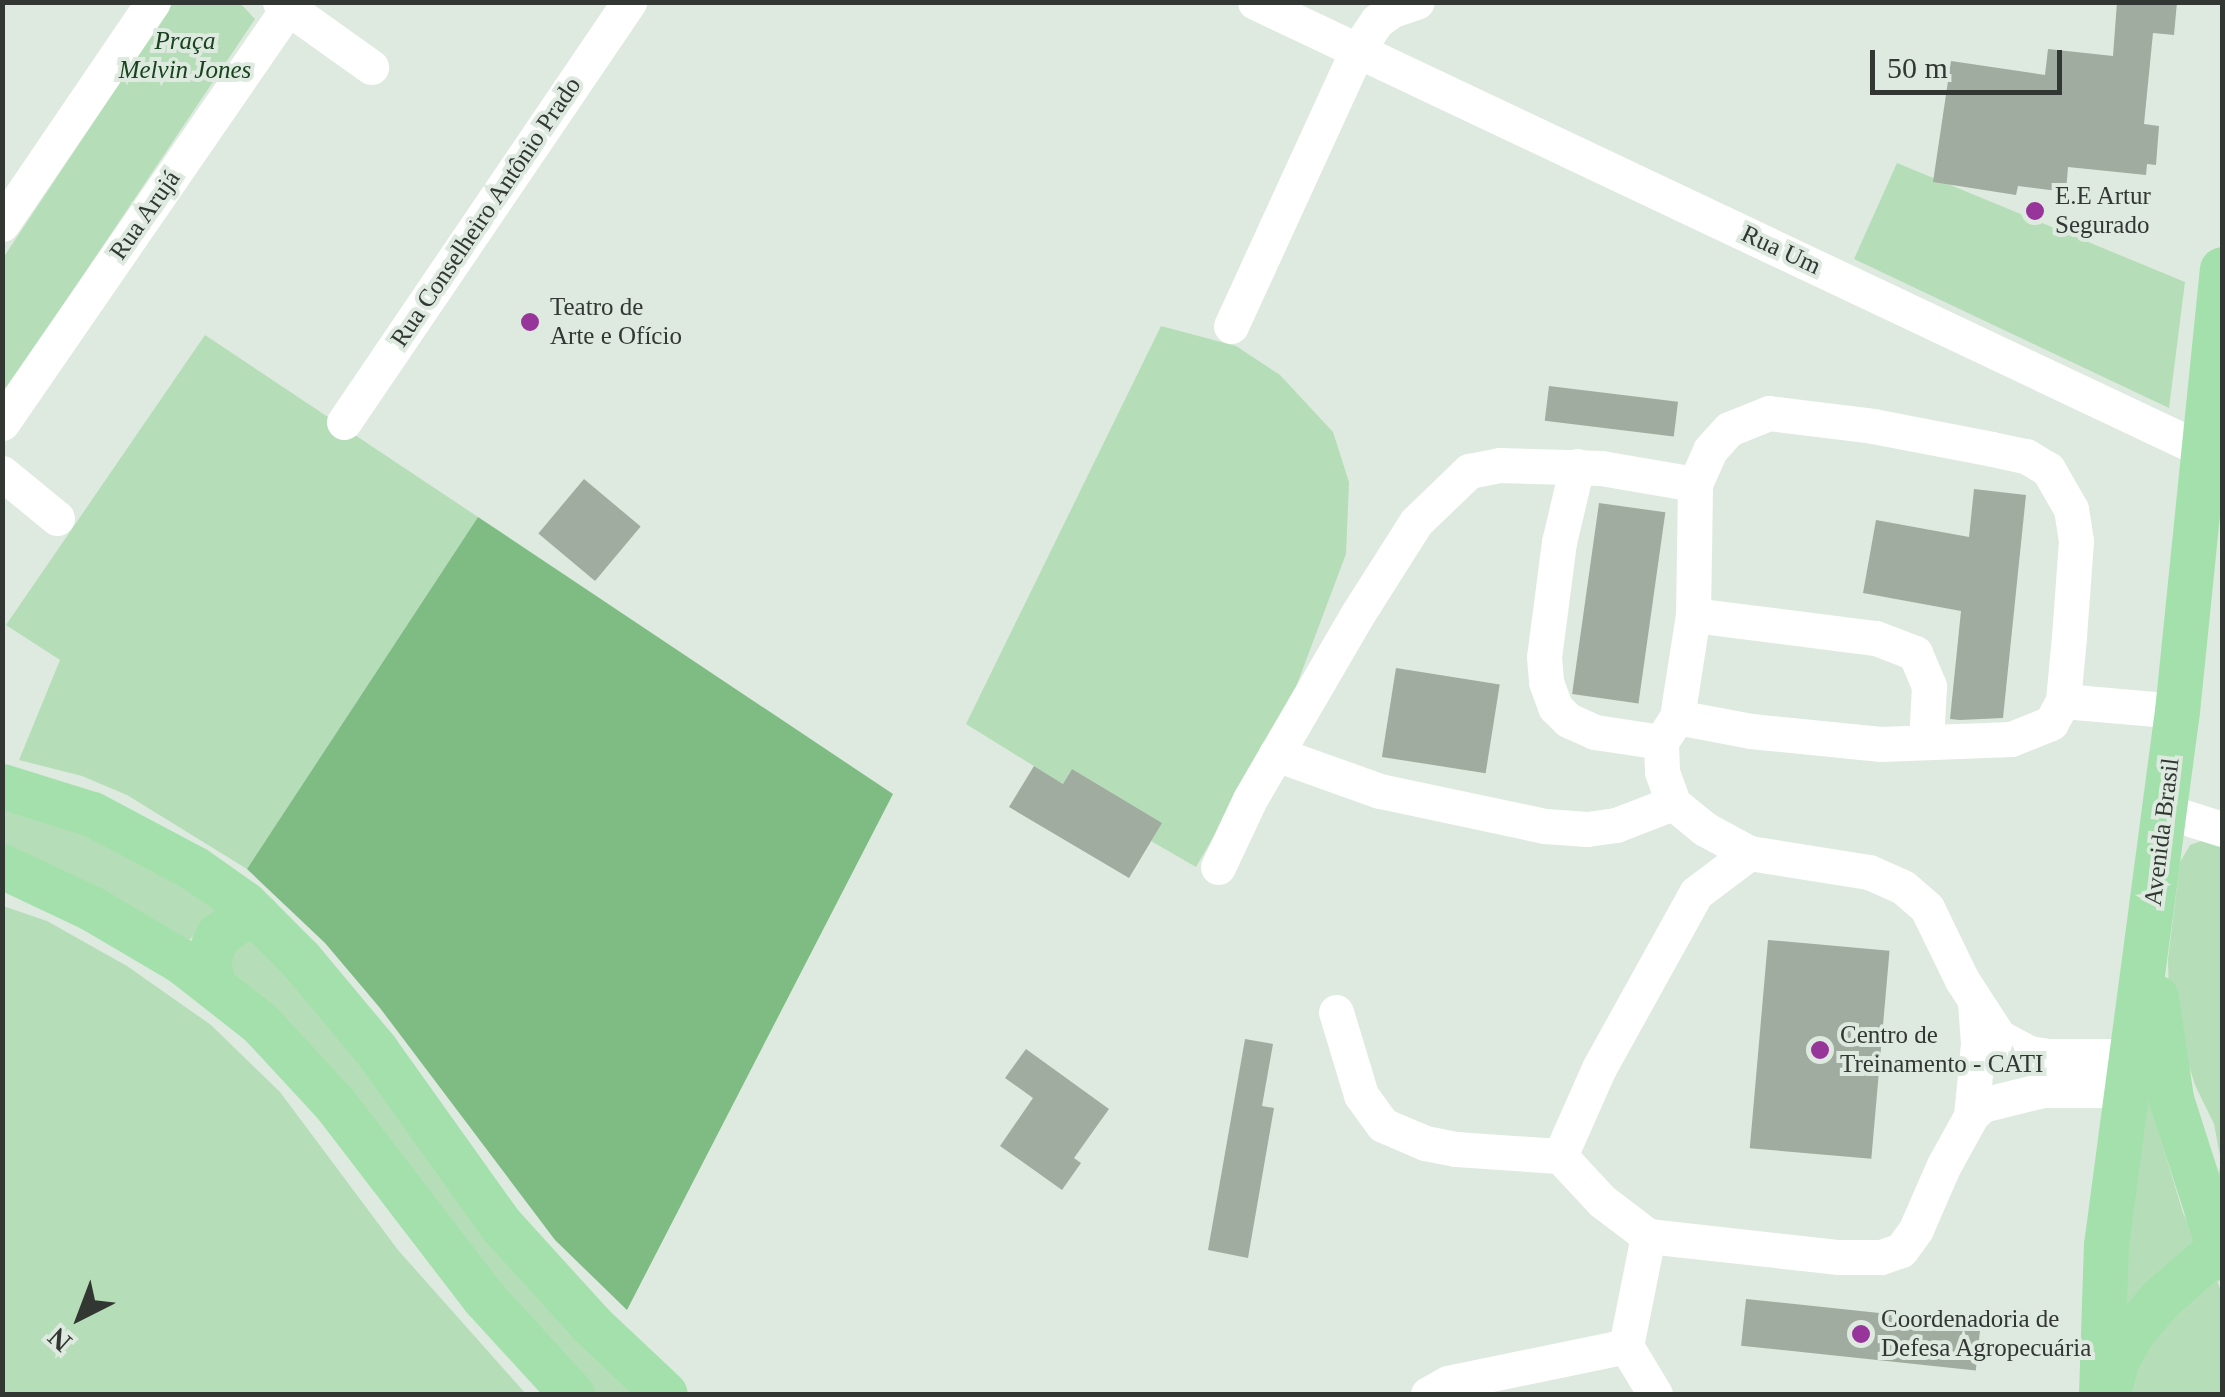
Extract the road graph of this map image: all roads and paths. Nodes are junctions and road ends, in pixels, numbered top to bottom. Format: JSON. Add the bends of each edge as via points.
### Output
{"nodes":[{"id":1,"x":153,"y":2,"type":"edge"},
{"id":2,"x":629,"y":2,"type":"edge"},
{"id":3,"x":1254,"y":2,"type":"edge"},
{"id":4,"x":1418,"y":2,"type":"edge"},
{"id":5,"x":284,"y":5,"type":"edge"},
{"id":6,"x":1358,"y":49,"type":"junction"},
{"id":7,"x":370,"y":67,"type":"dead end"},
{"id":8,"x":2,"y":224,"type":"edge"},
{"id":9,"x":2221,"y":297,"type":"edge"},
{"id":10,"x":1230,"y":326,"type":"dead end"},
{"id":11,"x":2218,"y":366,"type":"edge"},
{"id":12,"x":344,"y":422,"type":"dead end"},
{"id":13,"x":2,"y":423,"type":"edge"},
{"id":14,"x":2205,"y":451,"type":"junction"},
{"id":15,"x":1577,"y":466,"type":"junction"},
{"id":16,"x":2,"y":473,"type":"edge"},
{"id":17,"x":1695,"y":484,"type":"junction"},
{"id":18,"x":57,"y":518,"type":"dead end"},
{"id":19,"x":1693,"y":615,"type":"junction"},
{"id":20,"x":2063,"y":701,"type":"junction"},
{"id":21,"x":2177,"y":711,"type":"junction"},
{"id":22,"x":1669,"y":730,"type":"junction"},
{"id":23,"x":1926,"y":741,"type":"junction"},
{"id":24,"x":1276,"y":754,"type":"junction"},
{"id":25,"x":2,"y":786,"type":"edge"},
{"id":26,"x":1673,"y":803,"type":"junction"},
{"id":27,"x":2164,"y":810,"type":"junction"},
{"id":28,"x":2222,"y":829,"type":"edge"},
{"id":29,"x":1750,"y":852,"type":"junction"},
{"id":30,"x":2,"y":866,"type":"edge"},
{"id":31,"x":1218,"y":867,"type":"dead end"},
{"id":32,"x":257,"y":916,"type":"junction"},
{"id":33,"x":2150,"y":925,"type":"junction"},
{"id":34,"x":212,"y":983,"type":"junction"},
{"id":35,"x":1975,"y":1002,"type":"junction"},
{"id":36,"x":1336,"y":1012,"type":"dead end"},
{"id":37,"x":2128,"y":1073,"type":"junction"},
{"id":38,"x":1971,"y":1116,"type":"junction"},
{"id":39,"x":1560,"y":1156,"type":"junction"},
{"id":40,"x":1648,"y":1236,"type":"junction"},
{"id":41,"x":2222,"y":1250,"type":"edge"},
{"id":42,"x":1626,"y":1346,"type":"junction"},
{"id":43,"x":572,"y":1394,"type":"edge"},
{"id":44,"x":665,"y":1394,"type":"edge"},
{"id":45,"x":1428,"y":1394,"type":"edge"},
{"id":46,"x":1655,"y":1394,"type":"edge"},
{"id":47,"x":2104,"y":1394,"type":"edge"}],
"edges":[{"from":1,"to":8,"type":"street"},
{"from":2,"to":12,"type":"street","name":"Rua Conselheiro Antônio Prado"},
{"from":3,"to":6,"type":"street","name":"Rua Um"},
{"from":4,"to":6,"type":"street","via":[[1392,10]]},
{"from":5,"to":7,"type":"street"},
{"from":5,"to":13,"type":"street","name":"Rua Arujá"},
{"from":6,"to":10,"type":"street"},
{"from":6,"to":14,"type":"street","name":"Rua Um"},
{"from":9,"to":11,"type":"main road","name":"Avenida Brasil"},
{"from":11,"to":14,"type":"main road","name":"Avenida Brasil"},
{"from":14,"to":21,"type":"main road","name":"Avenida Brasil"},
{"from":15,"to":17,"type":"street"},
{"from":15,"to":22,"type":"street","via":[[1559,542],[1546,682],[1568,720],[1595,732]]},
{"from":15,"to":24,"type":"street","via":[[1469,471],[1416,522]]},
{"from":16,"to":18,"type":"street"},
{"from":17,"to":19,"type":"street"},
{"from":17,"to":20,"type":"street","via":[[1710,450],[1730,429],[1769,413],[2026,456],[2048,469],[2071,509],[2076,541]]},
{"from":19,"to":22,"type":"street"},
{"from":19,"to":23,"type":"street","via":[[1876,638],[1915,652],[1929,686]]},
{"from":20,"to":21,"type":"street"},
{"from":20,"to":23,"type":"street","via":[[2051,723],[2030,734]]},
{"from":21,"to":27,"type":"main road","name":"Avenida Brasil"},
{"from":22,"to":23,"type":"street"},
{"from":22,"to":26,"type":"street","via":[[1662,772]]},
{"from":24,"to":26,"type":"street","via":[[1380,791],[1545,826],[1616,825]]},
{"from":24,"to":31,"type":"street"},
{"from":25,"to":32,"type":"main road","via":[[92,814],[194,868]]},
{"from":26,"to":29,"type":"street","via":[[1705,830]]},
{"from":27,"to":28,"type":"street"},
{"from":27,"to":33,"type":"main road","name":"Avenida Brasil"},
{"from":29,"to":35,"type":"street","via":[[1869,872],[1903,887],[1927,908]]},
{"from":29,"to":39,"type":"street","via":[[1696,893],[1599,1068]]},
{"from":30,"to":34,"type":"main road","via":[[91,908]]},
{"from":32,"to":34,"type":"main road","via":[[218,935],[208,957]]},
{"from":32,"to":44,"type":"main road","via":[[376,1050],[500,1225]]},
{"from":33,"to":37,"type":"main road","name":"Avenida Brasil"},
{"from":33,"to":41,"type":"main road","via":[[2171,1099]]},
{"from":34,"to":43,"type":"main road","via":[[260,1023],[334,1104],[484,1298]]},
{"from":35,"to":37,"type":"street","via":[[1999,1036],[2029,1053]]},
{"from":35,"to":38,"type":"street"},
{"from":36,"to":39,"type":"street","via":[[1361,1096],[1383,1125],[1456,1149]]},
{"from":37,"to":38,"type":"street","via":[[2020,1093],[1982,1105]]},
{"from":37,"to":47,"type":"main road","name":"Avenida Brasil","via":[[2106,1245]]},
{"from":38,"to":40,"type":"street","via":[[1916,1230],[1901,1250],[1881,1258]]},
{"from":39,"to":40,"type":"street"},
{"from":40,"to":42,"type":"street"},
{"from":41,"to":47,"type":"main road","via":[[2134,1330]]},
{"from":42,"to":45,"type":"street","via":[[1448,1382]]},
{"from":42,"to":46,"type":"street"}]}
